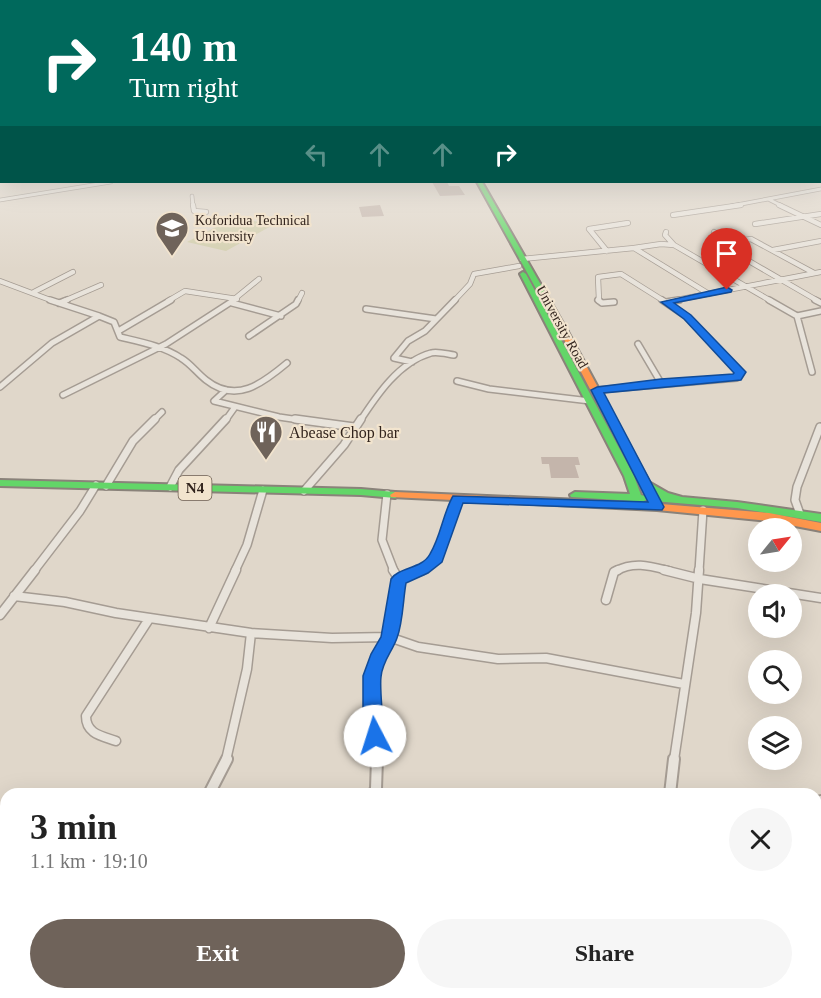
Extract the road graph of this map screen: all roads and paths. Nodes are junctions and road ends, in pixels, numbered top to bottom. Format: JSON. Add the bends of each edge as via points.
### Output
{"nodes":[{"id":1,"x":99,"y":183,"type":"edge"},
{"id":2,"x":472,"y":183,"type":"edge"},
{"id":3,"x":480,"y":183,"type":"edge"},
{"id":4,"x":821,"y":189,"type":"edge"},
{"id":5,"x":192,"y":196,"type":"dead end"},
{"id":6,"x":0,"y":200,"type":"edge"},
{"id":7,"x":770,"y":200,"type":"junction"},
{"id":8,"x":206,"y":212,"type":"dead end"},
{"id":9,"x":821,"y":214,"type":"edge"},
{"id":10,"x":673,"y":215,"type":"dead end"},
{"id":11,"x":804,"y":217,"type":"junction"},
{"id":12,"x":628,"y":223,"type":"dead end"},
{"id":13,"x":755,"y":224,"type":"dead end"},
{"id":14,"x":821,"y":225,"type":"edge"},
{"id":15,"x":666,"y":232,"type":"dead end"},
{"id":16,"x":714,"y":232,"type":"dead end"},
{"id":17,"x":821,"y":241,"type":"edge"},
{"id":18,"x":730,"y":242,"type":"junction"},
{"id":19,"x":674,"y":245,"type":"junction"},
{"id":20,"x":634,"y":248,"type":"junction"},
{"id":21,"x":773,"y":250,"type":"junction"},
{"id":22,"x":607,"y":251,"type":"junction"},
{"id":23,"x":520,"y":262,"type":"junction"},
{"id":24,"x":73,"y":272,"type":"dead end"},
{"id":25,"x":821,"y":272,"type":"edge"},
{"id":26,"x":814,"y":273,"type":"junction"},
{"id":27,"x":259,"y":279,"type":"dead end"},
{"id":28,"x":781,"y":279,"type":"junction"},
{"id":29,"x":0,"y":281,"type":"edge"},
{"id":30,"x":101,"y":285,"type":"dead end"},
{"id":31,"x":745,"y":286,"type":"junction"},
{"id":32,"x":34,"y":292,"type":"junction"},
{"id":33,"x":302,"y":292,"type":"dead end"},
{"id":34,"x":709,"y":294,"type":"junction"},
{"id":35,"x":234,"y":301,"type":"junction"},
{"id":36,"x":614,"y":302,"type":"dead end"},
{"id":37,"x":666,"y":302,"type":"junction"},
{"id":38,"x":59,"y":303,"type":"junction"},
{"id":39,"x":821,"y":303,"type":"edge"},
{"id":40,"x":366,"y":309,"type":"dead end"},
{"id":41,"x":821,"y":311,"type":"edge"},
{"id":42,"x":99,"y":316,"type":"junction"},
{"id":43,"x":281,"y":316,"type":"junction"},
{"id":44,"x":797,"y":316,"type":"junction"},
{"id":45,"x":436,"y":319,"type":"junction"},
{"id":46,"x":120,"y":330,"type":"junction"},
{"id":47,"x":249,"y":336,"type":"dead end"},
{"id":48,"x":638,"y":344,"type":"dead end"},
{"id":49,"x":161,"y":349,"type":"junction"},
{"id":50,"x":454,"y":355,"type":"dead end"},
{"id":51,"x":412,"y":362,"type":"junction"},
{"id":52,"x":287,"y":363,"type":"dead end"},
{"id":53,"x":812,"y":372,"type":"dead end"},
{"id":54,"x":457,"y":381,"type":"dead end"},
{"id":55,"x":661,"y":382,"type":"junction"},
{"id":56,"x":0,"y":387,"type":"edge"},
{"id":57,"x":226,"y":390,"type":"junction"},
{"id":58,"x":597,"y":390,"type":"junction"},
{"id":59,"x":63,"y":395,"type":"dead end"},
{"id":60,"x":590,"y":401,"type":"junction"},
{"id":61,"x":235,"y":408,"type":"junction"},
{"id":62,"x":162,"y":412,"type":"dead end"},
{"id":63,"x":354,"y":427,"type":"junction"},
{"id":64,"x":820,"y":427,"type":"edge"},
{"id":65,"x":629,"y":476,"type":"junction"},
{"id":66,"x":645,"y":482,"type":"junction"},
{"id":67,"x":0,"y":483,"type":"edge"},
{"id":68,"x":101,"y":486,"type":"junction"},
{"id":69,"x":170,"y":487,"type":"junction"},
{"id":70,"x":262,"y":490,"type":"junction"},
{"id":71,"x":304,"y":491,"type":"junction"},
{"id":72,"x":389,"y":494,"type":"junction"},
{"id":73,"x":618,"y":496,"type":"junction"},
{"id":74,"x":458,"y":499,"type":"junction"},
{"id":75,"x":678,"y":499,"type":"junction"},
{"id":76,"x":639,"y":502,"type":"junction"},
{"id":77,"x":655,"y":503,"type":"junction"},
{"id":78,"x":703,"y":510,"type":"junction"},
{"id":79,"x":800,"y":514,"type":"junction"},
{"id":80,"x":821,"y":518,"type":"edge"},
{"id":81,"x":821,"y":527,"type":"edge"},
{"id":82,"x":399,"y":579,"type":"junction"},
{"id":83,"x":700,"y":579,"type":"junction"},
{"id":84,"x":14,"y":596,"type":"junction"},
{"id":85,"x":821,"y":598,"type":"edge"},
{"id":86,"x":606,"y":600,"type":"dead end"},
{"id":87,"x":0,"y":615,"type":"edge"},
{"id":88,"x":149,"y":619,"type":"junction"},
{"id":89,"x":209,"y":628,"type":"junction"},
{"id":90,"x":251,"y":633,"type":"junction"},
{"id":91,"x":389,"y":637,"type":"junction"},
{"id":92,"x":684,"y":684,"type":"junction"},
{"id":93,"x":117,"y":741,"type":"dead end"},
{"id":94,"x":211,"y":788,"type":"edge"},
{"id":95,"x":374,"y":788,"type":"edge"},
{"id":96,"x":671,"y":788,"type":"edge"}],
"edges":[{"from":1,"to":6,"type":"street"},
{"from":2,"to":23,"type":"main road","name":"University Road"},
{"from":3,"to":23,"type":"main road","name":"University Road"},
{"from":4,"to":7,"type":"street"},
{"from":5,"to":8,"type":"street","via":[[194,211]]},
{"from":7,"to":10,"type":"street"},
{"from":7,"to":11,"type":"street"},
{"from":9,"to":11,"type":"street"},
{"from":11,"to":13,"type":"street"},
{"from":11,"to":14,"type":"street"},
{"from":12,"to":22,"type":"street","via":[[589,229]]},
{"from":15,"to":19,"type":"street"},
{"from":16,"to":18,"type":"street"},
{"from":17,"to":21,"type":"street"},
{"from":18,"to":21,"type":"street","via":[[751,239]]},
{"from":18,"to":28,"type":"street","via":[[722,247]]},
{"from":19,"to":20,"type":"street"},
{"from":19,"to":31,"type":"street"},
{"from":20,"to":22,"type":"street"},
{"from":20,"to":34,"type":"street"},
{"from":21,"to":26,"type":"street"},
{"from":22,"to":23,"type":"street"},
{"from":23,"to":45,"type":"street","via":[[476,273]]},
{"from":23,"to":58,"type":"main road","name":"University Road"},
{"from":23,"to":60,"type":"main road","name":"University Road"},
{"from":24,"to":32,"type":"street"},
{"from":25,"to":26,"type":"street"},
{"from":26,"to":28,"type":"street"},
{"from":27,"to":35,"type":"street"},
{"from":28,"to":31,"type":"street"},
{"from":28,"to":39,"type":"street"},
{"from":29,"to":32,"type":"street"},
{"from":30,"to":38,"type":"street"},
{"from":31,"to":34,"type":"street"},
{"from":31,"to":44,"type":"street"},
{"from":32,"to":38,"type":"street"},
{"from":33,"to":43,"type":"street","via":[[300,301]]},
{"from":34,"to":37,"type":"street"},
{"from":35,"to":43,"type":"street"},
{"from":35,"to":46,"type":"street","via":[[185,291]]},
{"from":35,"to":49,"type":"street"},
{"from":36,"to":37,"type":"street","via":[[598,300],[598,277],[621,274]]},
{"from":37,"to":55,"type":"street","via":[[687,317],[740,372],[737,378]]},
{"from":38,"to":42,"type":"street"},
{"from":40,"to":45,"type":"street"},
{"from":41,"to":44,"type":"street"},
{"from":42,"to":46,"type":"street","via":[[106,316]]},
{"from":42,"to":56,"type":"street","via":[[52,343]]},
{"from":43,"to":47,"type":"street"},
{"from":44,"to":53,"type":"street"},
{"from":45,"to":51,"type":"street","via":[[394,358]]},
{"from":46,"to":49,"type":"street","via":[[120,337]]},
{"from":48,"to":55,"type":"street"},
{"from":49,"to":57,"type":"street","via":[[179,356],[208,381]]},
{"from":49,"to":59,"type":"street"},
{"from":50,"to":51,"type":"street","via":[[432,352]]},
{"from":51,"to":63,"type":"street","via":[[377,395]]},
{"from":52,"to":57,"type":"street","via":[[252,390]]},
{"from":54,"to":60,"type":"street","via":[[483,389]]},
{"from":55,"to":58,"type":"street"},
{"from":57,"to":61,"type":"street","via":[[214,401]]},
{"from":58,"to":66,"type":"main road","name":"University Road"},
{"from":60,"to":65,"type":"main road","name":"University Road"},
{"from":61,"to":63,"type":"street"},
{"from":61,"to":69,"type":"street","via":[[179,470]]},
{"from":62,"to":68,"type":"street","via":[[133,441]]},
{"from":63,"to":71,"type":"street","via":[[344,445]]},
{"from":64,"to":79,"type":"street","via":[[797,487],[795,500]]},
{"from":65,"to":73,"type":"main road","via":[[628,490]]},
{"from":65,"to":76,"type":"main road","name":"University Road"},
{"from":66,"to":75,"type":"main road"},
{"from":66,"to":77,"type":"main road","name":"University Road"},
{"from":67,"to":68,"type":"main road","number":"N4"},
{"from":68,"to":69,"type":"main road","number":"N4"},
{"from":68,"to":84,"type":"street"},
{"from":69,"to":70,"type":"main road","number":"N4"},
{"from":70,"to":71,"type":"main road","number":"N4"},
{"from":70,"to":89,"type":"street","via":[[246,545]]},
{"from":71,"to":72,"type":"main road","number":"N4"},
{"from":72,"to":73,"type":"main road","number":"N4"},
{"from":72,"to":74,"type":"main road","number":"N4"},
{"from":72,"to":82,"type":"street","via":[[382,540]]},
{"from":73,"to":76,"type":"main road","number":"N4"},
{"from":74,"to":76,"type":"main road","number":"N4"},
{"from":74,"to":82,"type":"street","via":[[436,558],[423,570]]},
{"from":75,"to":77,"type":"main road"},
{"from":75,"to":79,"type":"main road"},
{"from":76,"to":77,"type":"main road","number":"N4"},
{"from":77,"to":78,"type":"main road"},
{"from":78,"to":81,"type":"main road"},
{"from":78,"to":83,"type":"street"},
{"from":79,"to":80,"type":"main road"},
{"from":82,"to":91,"type":"street"},
{"from":83,"to":85,"type":"street"},
{"from":83,"to":86,"type":"street","via":[[632,564],[615,572]]},
{"from":83,"to":92,"type":"street"},
{"from":84,"to":87,"type":"street"},
{"from":84,"to":88,"type":"street"},
{"from":88,"to":89,"type":"street"},
{"from":88,"to":93,"type":"street","via":[[86,716],[88,730]]},
{"from":89,"to":90,"type":"street"},
{"from":90,"to":91,"type":"street"},
{"from":90,"to":94,"type":"street","via":[[228,756]]},
{"from":91,"to":92,"type":"street","via":[[429,649],[498,659],[546,658]]},
{"from":91,"to":95,"type":"street","via":[[372,676],[377,755]]},
{"from":92,"to":96,"type":"street"}]}
